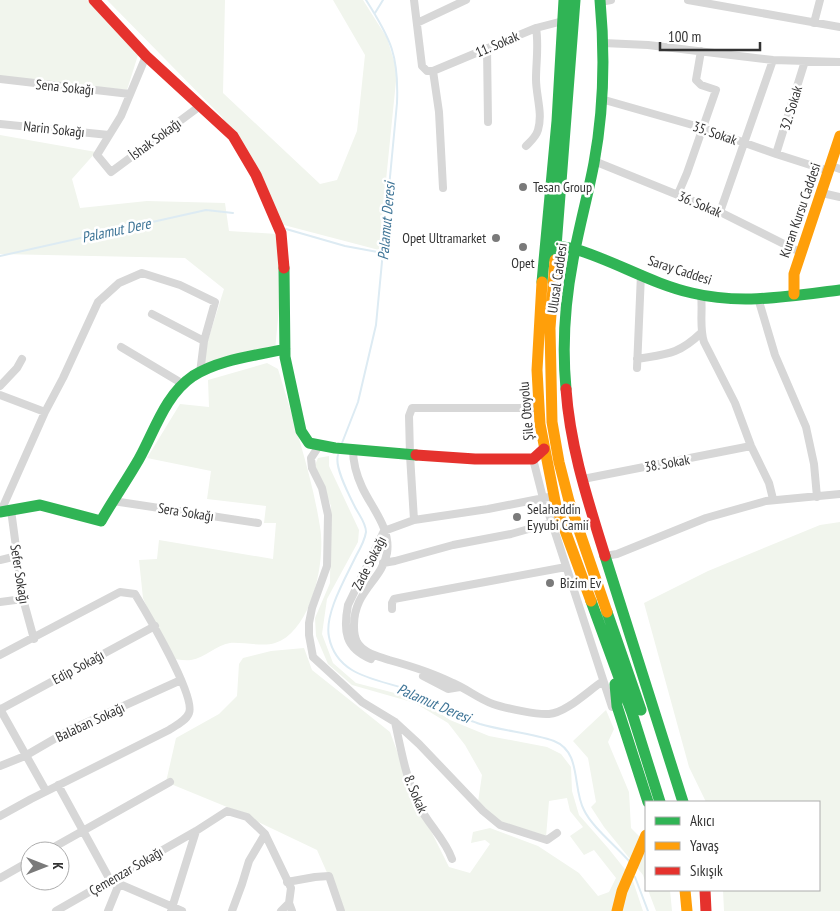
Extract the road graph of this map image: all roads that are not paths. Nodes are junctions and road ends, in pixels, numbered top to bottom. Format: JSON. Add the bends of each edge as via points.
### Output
{"nodes":[{"id":1,"x":94,"y":0,"type":"edge"},
{"id":2,"x":414,"y":0,"type":"edge"},
{"id":3,"x":466,"y":0,"type":"edge"},
{"id":4,"x":564,"y":0,"type":"edge"},
{"id":5,"x":575,"y":0,"type":"edge"},
{"id":6,"x":604,"y":0,"type":"edge"},
{"id":7,"x":688,"y":0,"type":"edge"},
{"id":8,"x":820,"y":0,"type":"edge"},
{"id":9,"x":730,"y":4,"type":"edge"},
{"id":10,"x":417,"y":22,"type":"junction"},
{"id":11,"x":563,"y":22,"type":"junction"},
{"id":12,"x":814,"y":23,"type":"junction"},
{"id":13,"x":840,"y":27,"type":"edge"},
{"id":14,"x":536,"y":28,"type":"junction"},
{"id":15,"x":603,"y":43,"type":"junction"},
{"id":16,"x":487,"y":48,"type":"junction"},
{"id":17,"x":701,"y":52,"type":"junction"},
{"id":18,"x":146,"y":56,"type":"junction"},
{"id":19,"x":773,"y":60,"type":"junction"},
{"id":20,"x":805,"y":61,"type":"junction"},
{"id":21,"x":840,"y":62,"type":"edge"},
{"id":22,"x":433,"y":72,"type":"junction"},
{"id":23,"x":0,"y":79,"type":"edge"},
{"id":24,"x":130,"y":94,"type":"junction"},
{"id":25,"x":601,"y":99,"type":"junction"},
{"id":26,"x":200,"y":106,"type":"junction"},
{"id":27,"x":488,"y":122,"type":"dead end"},
{"id":28,"x":0,"y":124,"type":"edge"},
{"id":29,"x":703,"y":128,"type":"junction"},
{"id":30,"x":109,"y":135,"type":"junction"},
{"id":31,"x":840,"y":136,"type":"edge"},
{"id":32,"x":745,"y":143,"type":"junction"},
{"id":33,"x":526,"y":146,"type":"dead end"},
{"id":34,"x":776,"y":154,"type":"junction"},
{"id":35,"x":594,"y":162,"type":"junction"},
{"id":36,"x":833,"y":169,"type":"edge"},
{"id":37,"x":443,"y":188,"type":"dead end"},
{"id":38,"x":822,"y":193,"type":"junction"},
{"id":39,"x":678,"y":194,"type":"junction"},
{"id":40,"x":840,"y":197,"type":"edge"},
{"id":41,"x":720,"y":212,"type":"junction"},
{"id":42,"x":557,"y":246,"type":"junction"},
{"id":43,"x":575,"y":249,"type":"junction"},
{"id":44,"x":802,"y":253,"type":"junction"},
{"id":45,"x":641,"y":274,"type":"junction"},
{"id":46,"x":840,"y":290,"type":"edge"},
{"id":47,"x":794,"y":294,"type":"junction"},
{"id":48,"x":702,"y":295,"type":"junction"},
{"id":49,"x":758,"y":298,"type":"junction"},
{"id":50,"x":152,"y":314,"type":"dead end"},
{"id":51,"x":701,"y":333,"type":"junction"},
{"id":52,"x":204,"y":341,"type":"junction"},
{"id":53,"x":121,"y":347,"type":"dead end"},
{"id":54,"x":285,"y":349,"type":"junction"},
{"id":55,"x":22,"y":359,"type":"dead end"},
{"id":56,"x":636,"y":359,"type":"junction"},
{"id":57,"x":636,"y":368,"type":"dead end"},
{"id":58,"x":200,"y":373,"type":"junction"},
{"id":59,"x":183,"y":384,"type":"junction"},
{"id":60,"x":0,"y":386,"type":"edge"},
{"id":61,"x":0,"y":395,"type":"edge"},
{"id":62,"x":539,"y":408,"type":"junction"},
{"id":63,"x":45,"y":412,"type":"junction"},
{"id":64,"x":319,"y":446,"type":"junction"},
{"id":65,"x":751,"y":446,"type":"junction"},
{"id":66,"x":544,"y":448,"type":"junction"},
{"id":67,"x":353,"y":450,"type":"junction"},
{"id":68,"x":410,"y":455,"type":"junction"},
{"id":69,"x":533,"y":459,"type":"junction"},
{"id":70,"x":583,"y":479,"type":"junction"},
{"id":71,"x":840,"y":494,"type":"edge"},
{"id":72,"x":817,"y":496,"type":"junction"},
{"id":73,"x":548,"y":497,"type":"junction"},
{"id":74,"x":774,"y":499,"type":"junction"},
{"id":75,"x":113,"y":501,"type":"junction"},
{"id":76,"x":4,"y":511,"type":"edge"},
{"id":77,"x":414,"y":520,"type":"junction"},
{"id":78,"x":557,"y":522,"type":"junction"},
{"id":79,"x":258,"y":523,"type":"dead end"},
{"id":80,"x":384,"y":531,"type":"junction"},
{"id":81,"x":17,"y":556,"type":"junction"},
{"id":82,"x":605,"y":556,"type":"junction"},
{"id":83,"x":0,"y":560,"type":"edge"},
{"id":84,"x":382,"y":563,"type":"junction"},
{"id":85,"x":566,"y":567,"type":"junction"},
{"id":86,"x":23,"y":599,"type":"junction"},
{"id":87,"x":0,"y":602,"type":"edge"},
{"id":88,"x":392,"y":609,"type":"dead end"},
{"id":89,"x":579,"y":609,"type":"junction"},
{"id":90,"x":594,"y":613,"type":"junction"},
{"id":91,"x":155,"y":626,"type":"junction"},
{"id":92,"x":34,"y":639,"type":"junction"},
{"id":93,"x":0,"y":655,"type":"edge"},
{"id":94,"x":614,"y":664,"type":"junction"},
{"id":95,"x":181,"y":680,"type":"junction"},
{"id":96,"x":602,"y":681,"type":"junction"},
{"id":97,"x":461,"y":687,"type":"junction"},
{"id":98,"x":0,"y":709,"type":"edge"},
{"id":99,"x":615,"y":717,"type":"dead end"},
{"id":100,"x":395,"y":722,"type":"junction"},
{"id":101,"x":667,"y":749,"type":"junction"},
{"id":102,"x":25,"y":756,"type":"junction"},
{"id":103,"x":0,"y":766,"type":"edge"},
{"id":104,"x":170,"y":782,"type":"dead end"},
{"id":105,"x":58,"y":785,"type":"junction"},
{"id":106,"x":46,"y":791,"type":"junction"},
{"id":107,"x":648,"y":801,"type":"edge"},
{"id":108,"x":660,"y":801,"type":"edge"},
{"id":109,"x":668,"y":801,"type":"edge"},
{"id":110,"x":673,"y":801,"type":"edge"},
{"id":111,"x":684,"y":801,"type":"edge"},
{"id":112,"x":0,"y":816,"type":"edge"},
{"id":113,"x":82,"y":831,"type":"junction"},
{"id":114,"x":196,"y":831,"type":"junction"},
{"id":115,"x":557,"y":833,"type":"dead end"},
{"id":116,"x":265,"y":834,"type":"junction"},
{"id":117,"x":645,"y":838,"type":"edge"},
{"id":118,"x":64,"y":841,"type":"edge"},
{"id":119,"x":452,"y":859,"type":"dead end"},
{"id":120,"x":20,"y":867,"type":"edge"},
{"id":121,"x":0,"y":878,"type":"edge"},
{"id":122,"x":110,"y":880,"type":"junction"},
{"id":123,"x":287,"y":882,"type":"junction"},
{"id":124,"x":119,"y":884,"type":"junction"},
{"id":125,"x":677,"y":891,"type":"edge"},
{"id":126,"x":685,"y":891,"type":"edge"},
{"id":127,"x":705,"y":891,"type":"edge"},
{"id":128,"x":291,"y":907,"type":"edge"},
{"id":129,"x":172,"y":909,"type":"edge"},
{"id":130,"x":56,"y":911,"type":"edge"},
{"id":131,"x":108,"y":911,"type":"edge"},
{"id":132,"x":182,"y":911,"type":"edge"},
{"id":133,"x":232,"y":911,"type":"edge"},
{"id":134,"x":281,"y":911,"type":"edge"},
{"id":135,"x":341,"y":911,"type":"edge"},
{"id":136,"x":617,"y":911,"type":"edge"},
{"id":137,"x":678,"y":911,"type":"edge"},
{"id":138,"x":687,"y":911,"type":"edge"},
{"id":139,"x":706,"y":911,"type":"edge"}],
"edges":[{"from":1,"to":18,"type":"main road"},
{"from":2,"to":10,"type":"street"},
{"from":3,"to":10,"type":"street"},
{"from":4,"to":11,"type":"main road","name":"Şile Otoyolu"},
{"from":5,"to":42,"type":"main road","name":"Şile Otoyolu"},
{"from":6,"to":15,"type":"main road","name":"Ulusal Caddesi"},
{"from":7,"to":9,"type":"street"},
{"from":8,"to":12,"type":"street"},
{"from":9,"to":12,"type":"street"},
{"from":10,"to":22,"type":"street","via":[[422,66]]},
{"from":11,"to":14,"type":"street","name":"11. Sokak"},
{"from":11,"to":62,"type":"main road","name":"Şile Otoyolu","via":[[541,290],[537,370]]},
{"from":12,"to":13,"type":"street"},
{"from":14,"to":16,"type":"street","name":"11. Sokak"},
{"from":14,"to":33,"type":"street","via":[[536,80],[540,108],[535,137]]},
{"from":15,"to":17,"type":"street"},
{"from":15,"to":25,"type":"main road","name":"Ulusal Caddesi"},
{"from":16,"to":22,"type":"street","name":"11. Sokak"},
{"from":16,"to":27,"type":"street"},
{"from":17,"to":19,"type":"street"},
{"from":17,"to":29,"type":"street","via":[[696,80],[716,90]]},
{"from":18,"to":24,"type":"street"},
{"from":18,"to":26,"type":"main road"},
{"from":19,"to":20,"type":"street"},
{"from":19,"to":32,"type":"street"},
{"from":20,"to":21,"type":"street"},
{"from":20,"to":34,"type":"street","name":"32. Sokak"},
{"from":22,"to":37,"type":"street","via":[[439,112]]},
{"from":23,"to":24,"type":"street","name":"Sena Sokağı"},
{"from":24,"to":30,"type":"street"},
{"from":25,"to":29,"type":"street","name":"35. Sokak"},
{"from":25,"to":35,"type":"main road","name":"Ulusal Caddesi"},
{"from":26,"to":30,"type":"street","name":"İshak Sokağı","via":[[111,172],[97,155]]},
{"from":26,"to":54,"type":"main road","via":[[233,136],[256,175],[281,232]]},
{"from":28,"to":30,"type":"street","name":"Narin Sokağı"},
{"from":29,"to":32,"type":"street","name":"35. Sokak"},
{"from":29,"to":39,"type":"street"},
{"from":31,"to":36,"type":"main road","name":"Kuran Kursu Caddesi"},
{"from":32,"to":34,"type":"street","name":"35. Sokak"},
{"from":32,"to":41,"type":"street"},
{"from":34,"to":36,"type":"street","name":"35. Sokak"},
{"from":35,"to":39,"type":"street","name":"36. Sokak"},
{"from":35,"to":43,"type":"main road","name":"Ulusal Caddesi"},
{"from":36,"to":38,"type":"main road","name":"Kuran Kursu Caddesi"},
{"from":38,"to":40,"type":"street"},
{"from":38,"to":44,"type":"main road","name":"Kuran Kursu Caddesi"},
{"from":39,"to":41,"type":"street","name":"36. Sokak"},
{"from":41,"to":44,"type":"street","name":"36. Sokak"},
{"from":42,"to":43,"type":"main road","name":"Saray Caddesi"},
{"from":42,"to":109,"type":"main road","name":"Şile Otoyolu","via":[[550,328],[550,374],[552,422],[559,462],[569,502],[645,720]]},
{"from":43,"to":45,"type":"main road","name":"Saray Caddesi"},
{"from":43,"to":70,"type":"main road","name":"Ulusal Caddesi","via":[[568,292],[565,375],[568,415]]},
{"from":44,"to":47,"type":"main road","name":"Kuran Kursu Caddesi","via":[[794,274]]},
{"from":45,"to":48,"type":"main road","name":"Saray Caddesi"},
{"from":45,"to":56,"type":"street"},
{"from":46,"to":47,"type":"main road","name":"Saray Caddesi"},
{"from":47,"to":49,"type":"main road","name":"Saray Caddesi"},
{"from":48,"to":49,"type":"main road","name":"Saray Caddesi"},
{"from":48,"to":51,"type":"street"},
{"from":49,"to":72,"type":"street","via":[[775,355],[806,427]]},
{"from":50,"to":52,"type":"street"},
{"from":51,"to":56,"type":"street","via":[[678,351]]},
{"from":51,"to":65,"type":"street","via":[[735,403]]},
{"from":52,"to":58,"type":"street"},
{"from":52,"to":63,"type":"street","via":[[215,302],[180,285],[142,273],[119,283],[98,302]]},
{"from":53,"to":59,"type":"street"},
{"from":54,"to":58,"type":"main road"},
{"from":54,"to":64,"type":"main road","via":[[300,431],[310,443]]},
{"from":55,"to":60,"type":"street"},
{"from":56,"to":57,"type":"street"},
{"from":58,"to":59,"type":"main road"},
{"from":59,"to":75,"type":"main road","via":[[169,402]]},
{"from":61,"to":63,"type":"street"},
{"from":62,"to":66,"type":"main road","name":"Şile Otoyolu"},
{"from":62,"to":68,"type":"street","via":[[412,408],[409,416]]},
{"from":63,"to":76,"type":"street"},
{"from":64,"to":67,"type":"main road"},
{"from":64,"to":100,"type":"street","via":[[311,458],[312,468],[322,488],[328,515],[329,543],[327,566],[309,623],[313,657],[362,702]]},
{"from":65,"to":70,"type":"street","name":"38. Sokak"},
{"from":65,"to":74,"type":"street"},
{"from":66,"to":69,"type":"main road"},
{"from":66,"to":73,"type":"main road","name":"Şile Otoyolu"},
{"from":67,"to":68,"type":"main road"},
{"from":67,"to":80,"type":"street","via":[[362,487]]},
{"from":68,"to":69,"type":"main road"},
{"from":68,"to":77,"type":"street"},
{"from":69,"to":73,"type":"street"},
{"from":70,"to":82,"type":"main road","name":"Ulusal Caddesi"},
{"from":71,"to":72,"type":"street"},
{"from":72,"to":74,"type":"street"},
{"from":73,"to":77,"type":"street","name":"Zade Sokağı"},
{"from":73,"to":78,"type":"main road","name":"Şile Otoyolu"},
{"from":74,"to":82,"type":"street","via":[[706,518],[618,554]]},
{"from":75,"to":76,"type":"main road","via":[[101,521],[40,505]]},
{"from":75,"to":79,"type":"street","name":"Sera Sokağı"},
{"from":76,"to":81,"type":"street","name":"Sefer Sokağı"},
{"from":77,"to":80,"type":"street","name":"Zade Sokağı"},
{"from":78,"to":84,"type":"street"},
{"from":78,"to":85,"type":"street"},
{"from":78,"to":90,"type":"main road","name":"Şile Otoyolu"},
{"from":80,"to":84,"type":"street","via":[[387,554]]},
{"from":80,"to":97,"type":"street","name":"Zade Sokağı","via":[[348,605],[346,629],[351,645],[357,652],[419,674],[448,689]]},
{"from":81,"to":83,"type":"street"},
{"from":81,"to":86,"type":"street","name":"Sefer Sokağı"},
{"from":82,"to":101,"type":"main road","name":"Ulusal Caddesi"},
{"from":84,"to":97,"type":"street","via":[[359,600],[354,622],[357,642],[374,655]]},
{"from":85,"to":88,"type":"street","via":[[399,598],[392,603]]},
{"from":85,"to":89,"type":"street"},
{"from":86,"to":87,"type":"street"},
{"from":86,"to":92,"type":"street","name":"Sefer Sokağı"},
{"from":89,"to":90,"type":"street"},
{"from":89,"to":96,"type":"street"},
{"from":90,"to":94,"type":"main road","name":"Şile Otoyolu"},
{"from":91,"to":92,"type":"street","via":[[135,594],[120,592]]},
{"from":91,"to":95,"type":"street"},
{"from":91,"to":98,"type":"street","name":"Edip Sokağı"},
{"from":92,"to":93,"type":"street"},
{"from":94,"to":107,"type":"main road","via":[[617,706]]},
{"from":94,"to":108,"type":"main road","name":"Şile Otoyolu"},
{"from":95,"to":102,"type":"street","name":"Balaban Sokağı","via":[[68,731]]},
{"from":95,"to":105,"type":"street","via":[[191,706],[183,721]]},
{"from":96,"to":97,"type":"street","via":[[559,713],[547,715],[493,704]]},
{"from":96,"to":99,"type":"street"},
{"from":98,"to":102,"type":"street"},
{"from":100,"to":115,"type":"street","via":[[500,825],[547,840]]},
{"from":100,"to":119,"type":"street","name":"8. Sokak","via":[[406,773],[418,804]]},
{"from":101,"to":110,"type":"main road"},
{"from":101,"to":111,"type":"main road"},
{"from":102,"to":103,"type":"street","name":"Balaban Sokağı"},
{"from":102,"to":106,"type":"street"},
{"from":104,"to":113,"type":"street"},
{"from":105,"to":106,"type":"street"},
{"from":105,"to":113,"type":"street"},
{"from":106,"to":112,"type":"street"},
{"from":113,"to":118,"type":"street"},
{"from":113,"to":122,"type":"street"},
{"from":114,"to":116,"type":"street","name":"Çemenzar Sokağı","via":[[227,811],[247,817]]},
{"from":114,"to":122,"type":"street","name":"Çemenzar Sokağı"},
{"from":114,"to":129,"type":"street"},
{"from":116,"to":123,"type":"street"},
{"from":116,"to":133,"type":"street","via":[[249,861]]},
{"from":117,"to":136,"type":"main road","via":[[626,880]]},
{"from":120,"to":121,"type":"street"},
{"from":122,"to":124,"type":"street"},
{"from":122,"to":130,"type":"street","name":"Çemenzar Sokağı"},
{"from":123,"to":128,"type":"street","via":[[291,888]]},
{"from":123,"to":135,"type":"street","via":[[329,876]]},
{"from":124,"to":129,"type":"street"},
{"from":124,"to":131,"type":"street"},
{"from":125,"to":137,"type":"main road"},
{"from":126,"to":138,"type":"main road"},
{"from":127,"to":139,"type":"main road"},
{"from":128,"to":134,"type":"street"},
{"from":129,"to":132,"type":"street"}]}
